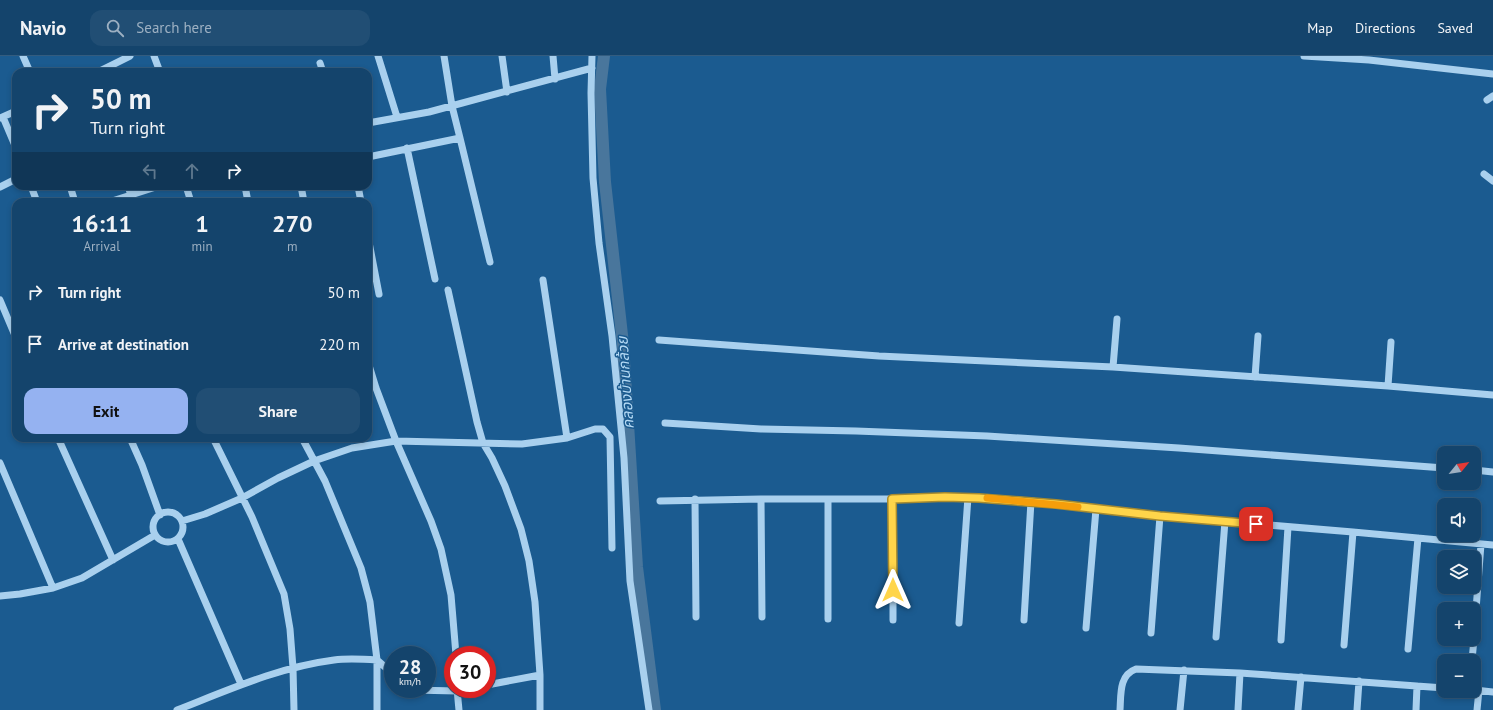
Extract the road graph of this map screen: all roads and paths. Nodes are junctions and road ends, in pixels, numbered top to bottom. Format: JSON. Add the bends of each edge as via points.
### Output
{"nodes":[{"id":1,"x":23,"y":56,"type":"edge"},
{"id":2,"x":130,"y":56,"type":"edge"},
{"id":3,"x":154,"y":56,"type":"edge"},
{"id":4,"x":378,"y":56,"type":"edge"},
{"id":5,"x":444,"y":56,"type":"edge"},
{"id":6,"x":502,"y":56,"type":"edge"},
{"id":7,"x":554,"y":56,"type":"edge"},
{"id":8,"x":592,"y":56,"type":"edge"},
{"id":9,"x":1304,"y":56,"type":"edge"},
{"id":10,"x":320,"y":63,"type":"dead end"},
{"id":11,"x":28,"y":68,"type":"edge"},
{"id":12,"x":106,"y":68,"type":"edge"},
{"id":13,"x":158,"y":68,"type":"edge"},
{"id":14,"x":322,"y":68,"type":"edge"},
{"id":15,"x":592,"y":68,"type":"junction"},
{"id":16,"x":1493,"y":74,"type":"edge"},
{"id":17,"x":555,"y":79,"type":"junction"},
{"id":18,"x":507,"y":92,"type":"junction"},
{"id":19,"x":452,"y":106,"type":"junction"},
{"id":20,"x":12,"y":113,"type":"edge"},
{"id":21,"x":2,"y":117,"type":"edge"},
{"id":22,"x":397,"y":117,"type":"junction"},
{"id":23,"x":372,"y":122,"type":"edge"},
{"id":24,"x":460,"y":138,"type":"junction"},
{"id":25,"x":12,"y":139,"type":"edge"},
{"id":26,"x":407,"y":148,"type":"junction"},
{"id":27,"x":372,"y":156,"type":"edge"},
{"id":28,"x":1484,"y":174,"type":"dead end"},
{"id":29,"x":12,"y":181,"type":"edge"},
{"id":30,"x":1493,"y":181,"type":"edge"},
{"id":31,"x":0,"y":187,"type":"edge"},
{"id":32,"x":150,"y":190,"type":"edge"},
{"id":33,"x":132,"y":198,"type":"edge"},
{"id":34,"x":372,"y":258,"type":"edge"},
{"id":35,"x":490,"y":262,"type":"dead end"},
{"id":36,"x":435,"y":280,"type":"dead end"},
{"id":37,"x":543,"y":280,"type":"dead end"},
{"id":38,"x":448,"y":290,"type":"dead end"},
{"id":39,"x":379,"y":294,"type":"dead end"},
{"id":40,"x":0,"y":300,"type":"edge"},
{"id":41,"x":1117,"y":319,"type":"dead end"},
{"id":42,"x":12,"y":328,"type":"edge"},
{"id":43,"x":1258,"y":336,"type":"dead end"},
{"id":44,"x":659,"y":340,"type":"dead end"},
{"id":45,"x":1390,"y":342,"type":"dead end"},
{"id":46,"x":1112,"y":367,"type":"junction"},
{"id":47,"x":372,"y":375,"type":"edge"},
{"id":48,"x":1255,"y":377,"type":"junction"},
{"id":49,"x":1388,"y":386,"type":"junction"},
{"id":50,"x":1493,"y":396,"type":"edge"},
{"id":51,"x":665,"y":423,"type":"dead end"},
{"id":52,"x":567,"y":438,"type":"junction"},
{"id":53,"x":396,"y":441,"type":"junction"},
{"id":54,"x":60,"y":442,"type":"edge"},
{"id":55,"x":132,"y":442,"type":"edge"},
{"id":56,"x":215,"y":442,"type":"edge"},
{"id":57,"x":304,"y":442,"type":"edge"},
{"id":58,"x":483,"y":443,"type":"junction"},
{"id":59,"x":314,"y":461,"type":"junction"},
{"id":60,"x":0,"y":463,"type":"edge"},
{"id":61,"x":1437,"y":467,"type":"edge"},
{"id":62,"x":1481,"y":471,"type":"edge"},
{"id":63,"x":1493,"y":472,"type":"edge"},
{"id":64,"x":968,"y":497,"type":"junction"},
{"id":65,"x":242,"y":498,"type":"junction"},
{"id":66,"x":695,"y":499,"type":"junction"},
{"id":67,"x":761,"y":499,"type":"junction"},
{"id":68,"x":828,"y":499,"type":"junction"},
{"id":69,"x":892,"y":499,"type":"junction"},
{"id":70,"x":660,"y":501,"type":"dead end"},
{"id":71,"x":1031,"y":501,"type":"junction"},
{"id":72,"x":1096,"y":509,"type":"junction"},
{"id":73,"x":160,"y":515,"type":"junction"},
{"id":74,"x":1160,"y":516,"type":"junction"},
{"id":75,"x":182,"y":521,"type":"junction"},
{"id":76,"x":1225,"y":521,"type":"junction"},
{"id":77,"x":1288,"y":527,"type":"junction"},
{"id":78,"x":1353,"y":532,"type":"junction"},
{"id":79,"x":156,"y":535,"type":"junction"},
{"id":80,"x":1418,"y":538,"type":"junction"},
{"id":81,"x":178,"y":540,"type":"junction"},
{"id":82,"x":1481,"y":544,"type":"junction"},
{"id":83,"x":1493,"y":545,"type":"edge"},
{"id":84,"x":612,"y":548,"type":"dead end"},
{"id":85,"x":113,"y":560,"type":"junction"},
{"id":86,"x":54,"y":588,"type":"junction"},
{"id":87,"x":0,"y":596,"type":"edge"},
{"id":88,"x":1477,"y":602,"type":"edge"},
{"id":89,"x":696,"y":617,"type":"dead end"},
{"id":90,"x":762,"y":617,"type":"dead end"},
{"id":91,"x":828,"y":620,"type":"dead end"},
{"id":92,"x":893,"y":620,"type":"dead end"},
{"id":93,"x":1024,"y":620,"type":"dead end"},
{"id":94,"x":959,"y":623,"type":"dead end"},
{"id":95,"x":1086,"y":628,"type":"dead end"},
{"id":96,"x":1151,"y":633,"type":"dead end"},
{"id":97,"x":1216,"y":637,"type":"dead end"},
{"id":98,"x":1281,"y":640,"type":"dead end"},
{"id":99,"x":1344,"y":645,"type":"dead end"},
{"id":100,"x":455,"y":646,"type":"edge"},
{"id":101,"x":1408,"y":649,"type":"dead end"},
{"id":102,"x":377,"y":660,"type":"junction"},
{"id":103,"x":384,"y":666,"type":"edge"},
{"id":104,"x":294,"y":668,"type":"junction"},
{"id":105,"x":1184,"y":670,"type":"junction"},
{"id":106,"x":1240,"y":673,"type":"junction"},
{"id":107,"x":540,"y":675,"type":"junction"},
{"id":108,"x":1301,"y":677,"type":"junction"},
{"id":109,"x":1359,"y":681,"type":"junction"},
{"id":110,"x":241,"y":684,"type":"junction"},
{"id":111,"x":496,"y":684,"type":"edge"},
{"id":112,"x":1417,"y":686,"type":"junction"},
{"id":113,"x":1437,"y":687,"type":"edge"},
{"id":114,"x":1481,"y":691,"type":"edge"},
{"id":115,"x":1493,"y":692,"type":"edge"},
{"id":116,"x":458,"y":698,"type":"edge"},
{"id":117,"x":1476,"y":698,"type":"edge"},
{"id":118,"x":195,"y":707,"type":"edge"},
{"id":119,"x":177,"y":710,"type":"edge"},
{"id":120,"x":294,"y":710,"type":"edge"},
{"id":121,"x":377,"y":710,"type":"edge"},
{"id":122,"x":459,"y":710,"type":"edge"},
{"id":123,"x":540,"y":710,"type":"edge"},
{"id":124,"x":649,"y":710,"type":"edge"},
{"id":125,"x":1120,"y":710,"type":"edge"},
{"id":126,"x":1180,"y":710,"type":"edge"},
{"id":127,"x":1238,"y":710,"type":"edge"},
{"id":128,"x":1298,"y":710,"type":"edge"},
{"id":129,"x":1357,"y":710,"type":"edge"},
{"id":130,"x":1416,"y":710,"type":"edge"},
{"id":131,"x":1477,"y":710,"type":"edge"}],
"edges":[{"from":1,"to":11,"type":"street"},
{"from":2,"to":12,"type":"street"},
{"from":3,"to":13,"type":"street"},
{"from":4,"to":22,"type":"street"},
{"from":5,"to":19,"type":"street"},
{"from":6,"to":18,"type":"street"},
{"from":7,"to":17,"type":"street"},
{"from":8,"to":15,"type":"street"},
{"from":9,"to":16,"type":"street","via":[[1369,60]]},
{"from":10,"to":14,"type":"street"},
{"from":15,"to":17,"type":"street"},
{"from":15,"to":124,"type":"street","via":[[593,178],[622,443],[630,581]]},
{"from":17,"to":18,"type":"street"},
{"from":18,"to":19,"type":"street"},
{"from":19,"to":22,"type":"street"},
{"from":19,"to":24,"type":"street"},
{"from":20,"to":21,"type":"street"},
{"from":21,"to":25,"type":"street"},
{"from":22,"to":23,"type":"street"},
{"from":24,"to":26,"type":"street"},
{"from":24,"to":35,"type":"street"},
{"from":26,"to":27,"type":"street"},
{"from":26,"to":36,"type":"street"},
{"from":28,"to":30,"type":"street"},
{"from":29,"to":31,"type":"street"},
{"from":32,"to":33,"type":"street"},
{"from":34,"to":39,"type":"street"},
{"from":37,"to":52,"type":"street"},
{"from":38,"to":58,"type":"street"},
{"from":40,"to":42,"type":"street"},
{"from":41,"to":46,"type":"street"},
{"from":43,"to":48,"type":"street"},
{"from":44,"to":46,"type":"street","via":[[879,356]]},
{"from":45,"to":49,"type":"street"},
{"from":46,"to":48,"type":"street"},
{"from":47,"to":53,"type":"street"},
{"from":48,"to":49,"type":"street"},
{"from":49,"to":50,"type":"street"},
{"from":51,"to":61,"type":"street","via":[[995,437]]},
{"from":52,"to":58,"type":"street","via":[[522,444]]},
{"from":52,"to":84,"type":"street","via":[[595,429],[603,429],[610,437]]},
{"from":53,"to":58,"type":"street"},
{"from":53,"to":59,"type":"street","via":[[352,448]]},
{"from":53,"to":100,"type":"street","via":[[441,549],[451,595]]},
{"from":54,"to":85,"type":"street"},
{"from":55,"to":73,"type":"street"},
{"from":56,"to":65,"type":"street"},
{"from":57,"to":59,"type":"street"},
{"from":58,"to":107,"type":"street","via":[[505,486],[529,561],[535,602]]},
{"from":59,"to":65,"type":"street"},
{"from":59,"to":102,"type":"street","via":[[325,481],[361,568],[370,602]]},
{"from":60,"to":86,"type":"street"},
{"from":62,"to":63,"type":"street"},
{"from":64,"to":69,"type":"street"},
{"from":64,"to":71,"type":"street"},
{"from":64,"to":94,"type":"street"},
{"from":65,"to":75,"type":"street"},
{"from":65,"to":104,"type":"street","via":[[284,594]]},
{"from":66,"to":67,"type":"street"},
{"from":66,"to":70,"type":"street"},
{"from":66,"to":89,"type":"street"},
{"from":67,"to":68,"type":"street"},
{"from":67,"to":90,"type":"street"},
{"from":68,"to":69,"type":"street"},
{"from":68,"to":91,"type":"street"},
{"from":69,"to":92,"type":"street"},
{"from":71,"to":72,"type":"street"},
{"from":71,"to":93,"type":"street"},
{"from":72,"to":74,"type":"street"},
{"from":72,"to":95,"type":"street"},
{"from":73,"to":75,"type":"street","via":[[170,512]]},
{"from":73,"to":79,"type":"street","via":[[154,524],[153,530]]},
{"from":74,"to":76,"type":"street"},
{"from":74,"to":96,"type":"street"},
{"from":75,"to":81,"type":"street","via":[[183,531]]},
{"from":76,"to":77,"type":"street"},
{"from":76,"to":97,"type":"street"},
{"from":77,"to":78,"type":"street"},
{"from":77,"to":98,"type":"street"},
{"from":78,"to":80,"type":"street"},
{"from":78,"to":99,"type":"street"},
{"from":79,"to":81,"type":"street","via":[[163,542]]},
{"from":79,"to":85,"type":"street"},
{"from":80,"to":82,"type":"street"},
{"from":80,"to":101,"type":"street"},
{"from":81,"to":110,"type":"street"},
{"from":82,"to":83,"type":"street"},
{"from":82,"to":88,"type":"street"},
{"from":85,"to":86,"type":"street","via":[[82,578]]},
{"from":86,"to":87,"type":"street"},
{"from":102,"to":103,"type":"street"},
{"from":102,"to":104,"type":"street","via":[[336,660]]},
{"from":102,"to":121,"type":"street"},
{"from":104,"to":110,"type":"street"},
{"from":104,"to":120,"type":"street"},
{"from":105,"to":106,"type":"street"},
{"from":105,"to":125,"type":"street","via":[[1133,670],[1122,684]]},
{"from":105,"to":126,"type":"street"},
{"from":106,"to":108,"type":"street"},
{"from":106,"to":127,"type":"street"},
{"from":107,"to":111,"type":"street"},
{"from":107,"to":123,"type":"street"},
{"from":108,"to":109,"type":"street"},
{"from":108,"to":128,"type":"street"},
{"from":109,"to":112,"type":"street"},
{"from":109,"to":129,"type":"street"},
{"from":110,"to":118,"type":"street"},
{"from":112,"to":113,"type":"street"},
{"from":112,"to":130,"type":"street"},
{"from":114,"to":115,"type":"street"},
{"from":116,"to":122,"type":"street"},
{"from":117,"to":131,"type":"street"},
{"from":118,"to":119,"type":"street"}]}
